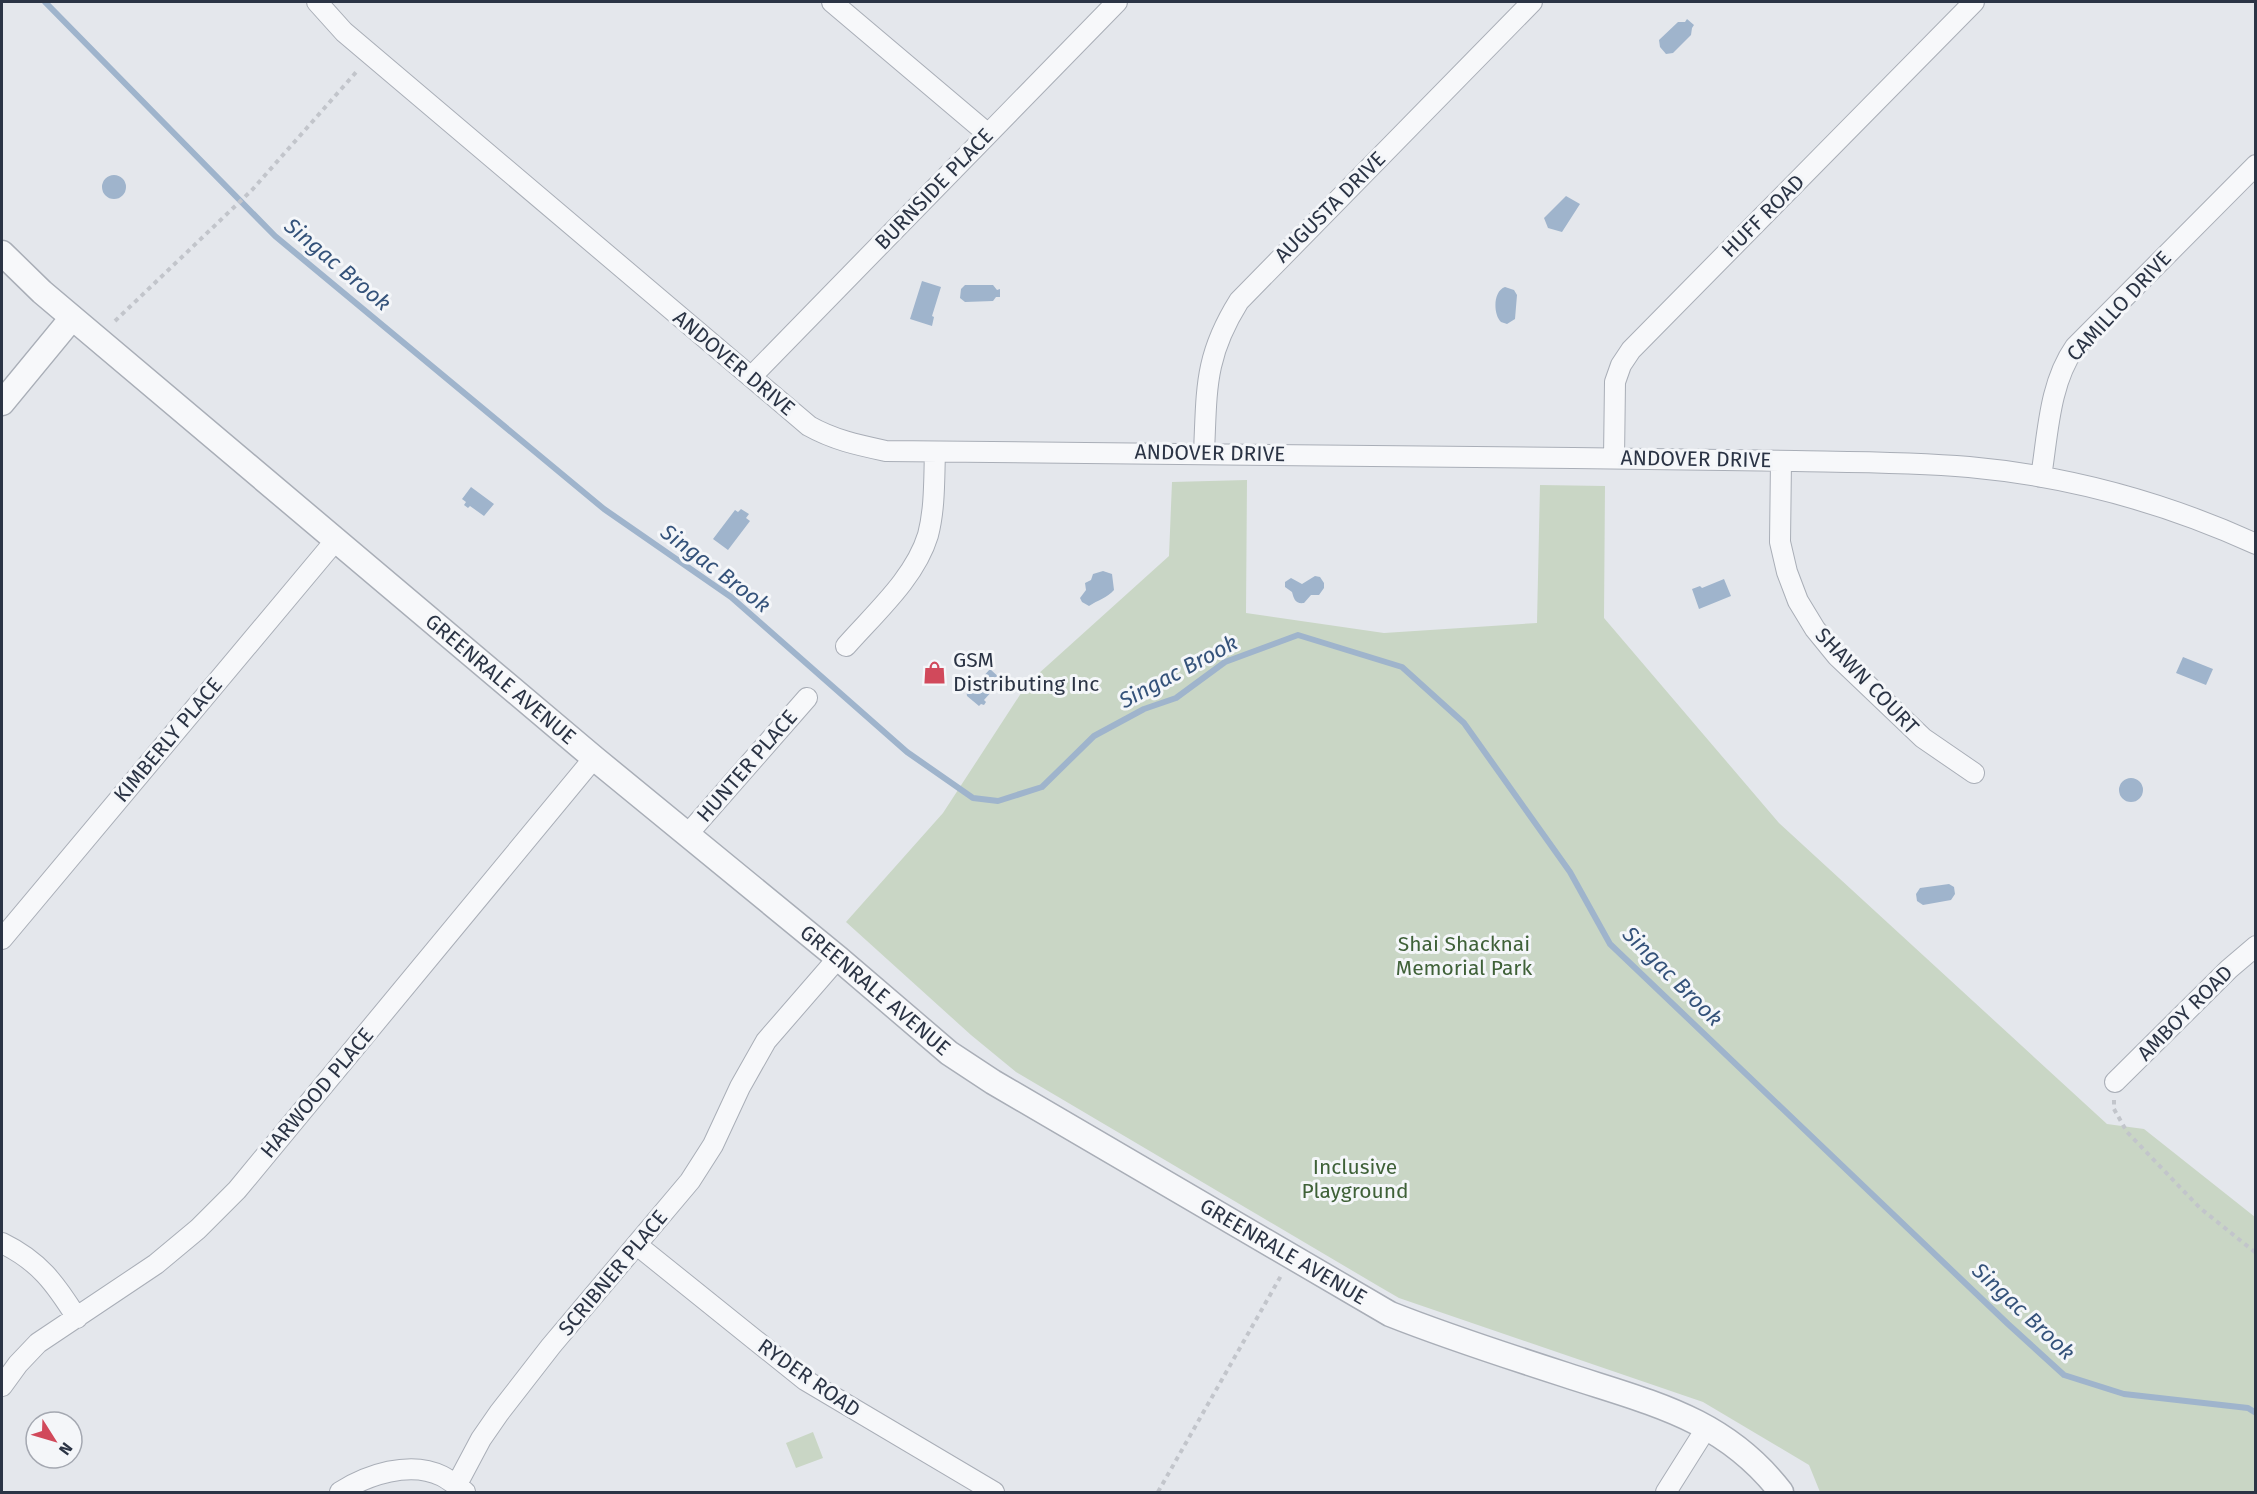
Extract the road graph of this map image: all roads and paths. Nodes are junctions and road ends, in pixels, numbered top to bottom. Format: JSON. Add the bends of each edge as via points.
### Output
{"nodes":[{"id":1,"x":317,"y":2,"type":"edge"},
{"id":2,"x":832,"y":2,"type":"edge"},
{"id":3,"x":1117,"y":2,"type":"edge"},
{"id":4,"x":1532,"y":2,"type":"edge"},
{"id":5,"x":1974,"y":2,"type":"edge"},
{"id":6,"x":361,"y":68,"type":"dead end"},
{"id":7,"x":988,"y":134,"type":"junction"},
{"id":8,"x":2256,"y":165,"type":"edge"},
{"id":9,"x":2,"y":254,"type":"edge"},
{"id":10,"x":72,"y":318,"type":"junction"},
{"id":11,"x":115,"y":321,"type":"dead end"},
{"id":12,"x":751,"y":377,"type":"junction"},
{"id":13,"x":2,"y":403,"type":"edge"},
{"id":14,"x":935,"y":452,"type":"junction"},
{"id":15,"x":1204,"y":452,"type":"junction"},
{"id":16,"x":1614,"y":458,"type":"junction"},
{"id":17,"x":1781,"y":461,"type":"junction"},
{"id":18,"x":2041,"y":477,"type":"junction"},
{"id":19,"x":335,"y":540,"type":"junction"},
{"id":20,"x":2256,"y":544,"type":"edge"},
{"id":21,"x":846,"y":646,"type":"dead end"},
{"id":22,"x":807,"y":698,"type":"dead end"},
{"id":23,"x":594,"y":758,"type":"junction"},
{"id":24,"x":1974,"y":773,"type":"dead end"},
{"id":25,"x":687,"y":835,"type":"junction"},
{"id":26,"x":2,"y":939,"type":"edge"},
{"id":27,"x":2256,"y":946,"type":"edge"},
{"id":28,"x":838,"y":958,"type":"junction"},
{"id":29,"x":2115,"y":1082,"type":"joint"},
{"id":30,"x":2,"y":1243,"type":"edge"},
{"id":31,"x":637,"y":1245,"type":"junction"},
{"id":32,"x":2256,"y":1253,"type":"edge"},
{"id":33,"x":1291,"y":1258,"type":"junction"},
{"id":34,"x":77,"y":1318,"type":"junction"},
{"id":35,"x":2,"y":1386,"type":"edge"},
{"id":36,"x":1707,"y":1427,"type":"junction"},
{"id":37,"x":461,"y":1489,"type":"edge"},
{"id":38,"x":340,"y":1492,"type":"edge"},
{"id":39,"x":994,"y":1492,"type":"edge"},
{"id":40,"x":1158,"y":1492,"type":"edge"},
{"id":41,"x":1666,"y":1492,"type":"edge"},
{"id":42,"x":1781,"y":1492,"type":"edge"}],
"edges":[{"from":1,"to":12,"type":"street","name":"ANDOVER DRIVE","via":[[344,32]]},
{"from":2,"to":7,"type":"street"},
{"from":3,"to":7,"type":"street","name":"BURNSIDE PLACE"},
{"from":4,"to":15,"type":"street","name":"AUGUSTA DRIVE","via":[[1239,301],[1213,353],[1207,383]]},
{"from":5,"to":16,"type":"street","name":"HUFF ROAD","via":[[1631,350],[1615,382]]},
{"from":6,"to":11,"type":"path","via":[[252,190]]},
{"from":7,"to":12,"type":"street","name":"BURNSIDE PLACE"},
{"from":8,"to":18,"type":"street","name":"CAMILLO DRIVE","via":[[2066,359],[2058,379]]},
{"from":9,"to":10,"type":"street","name":"GREENRALE AVENUE"},
{"from":10,"to":13,"type":"street"},
{"from":10,"to":19,"type":"street","name":"GREENRALE AVENUE"},
{"from":12,"to":14,"type":"street","name":"ANDOVER DRIVE","via":[[809,426],[828,437],[886,451]]},
{"from":14,"to":15,"type":"street","name":"ANDOVER DRIVE"},
{"from":14,"to":21,"type":"street","via":[[933,506],[921,552],[908,575]]},
{"from":15,"to":16,"type":"street","name":"ANDOVER DRIVE"},
{"from":16,"to":17,"type":"street","name":"ANDOVER DRIVE"},
{"from":17,"to":18,"type":"street","name":"ANDOVER DRIVE","via":[[1903,462]]},
{"from":17,"to":24,"type":"street","name":"SHAWN COURT","via":[[1780,542],[1786,572],[1815,629],[1837,656],[1923,738]]},
{"from":18,"to":20,"type":"street","name":"ANDOVER DRIVE","via":[[2168,510]]},
{"from":19,"to":23,"type":"street","name":"GREENRALE AVENUE"},
{"from":19,"to":26,"type":"street","name":"KIMBERLY PLACE"},
{"from":22,"to":25,"type":"street","name":"HUNTER PLACE"},
{"from":23,"to":25,"type":"street","name":"GREENRALE AVENUE"},
{"from":23,"to":34,"type":"street","name":"HARWOOD PLACE","via":[[237,1190],[156,1264]]},
{"from":25,"to":28,"type":"street","name":"GREENRALE AVENUE"},
{"from":27,"to":29,"type":"street","name":"AMBOY ROAD"},
{"from":28,"to":31,"type":"street","name":"SCRIBNER PLACE","via":[[766,1041],[713,1145],[690,1181]]},
{"from":28,"to":33,"type":"street","name":"GREENRALE AVENUE","via":[[949,1053]]},
{"from":29,"to":32,"type":"path","via":[[2114,1109],[2127,1132],[2200,1208]]},
{"from":30,"to":34,"type":"street","via":[[38,1265]]},
{"from":31,"to":37,"type":"street","name":"SCRIBNER PLACE","via":[[499,1413],[481,1439]]},
{"from":31,"to":39,"type":"street","name":"RYDER ROAD","via":[[805,1380]]},
{"from":33,"to":36,"type":"street","name":"GREENRALE AVENUE","via":[[1390,1314],[1662,1407]]},
{"from":33,"to":40,"type":"path"},
{"from":34,"to":35,"type":"street","name":"HARWOOD PLACE","via":[[38,1343]]},
{"from":36,"to":41,"type":"street"},
{"from":36,"to":42,"type":"street","name":"GREENRALE AVENUE","via":[[1735,1445]]},
{"from":37,"to":38,"type":"street","name":"SCRIBNER PLACE","via":[[441,1475],[399,1470],[374,1475]]}]}
